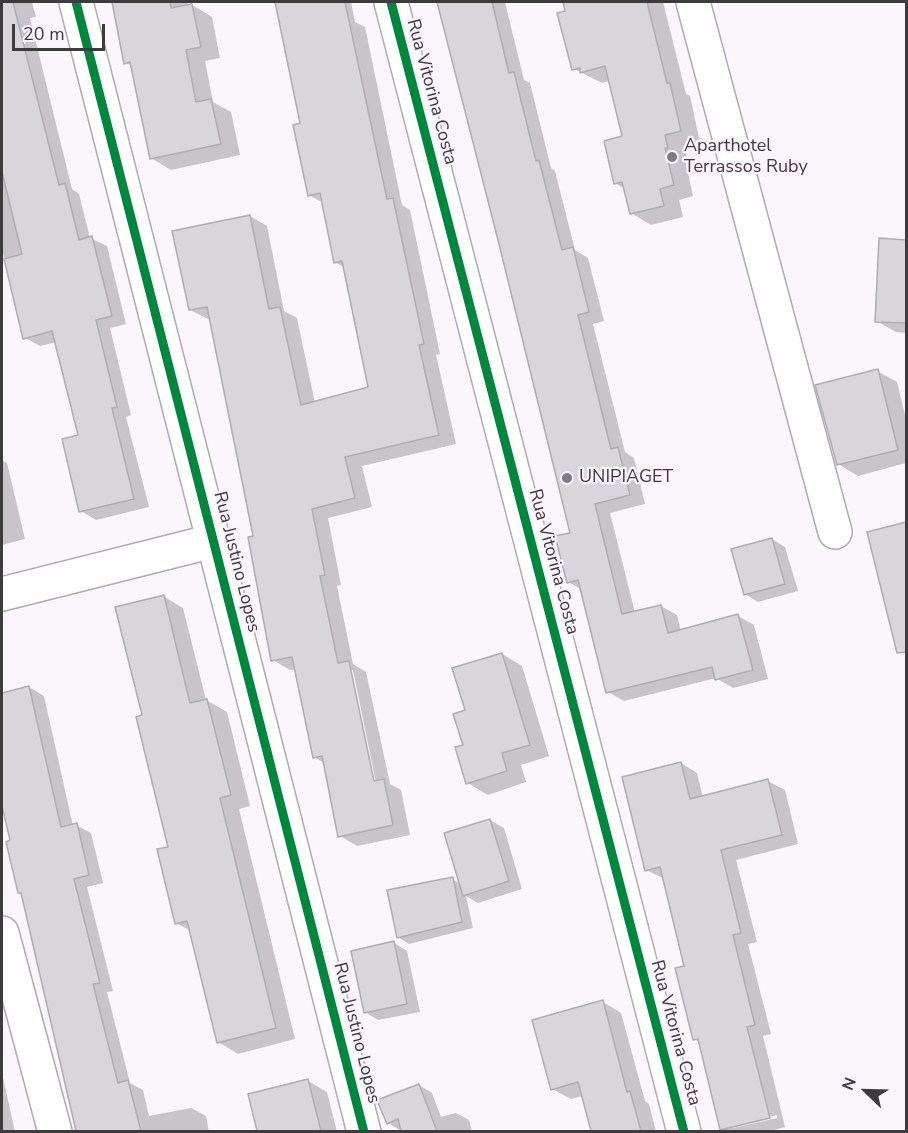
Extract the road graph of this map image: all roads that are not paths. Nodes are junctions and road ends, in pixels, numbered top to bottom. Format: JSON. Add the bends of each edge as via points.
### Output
{"nodes":[{"id":1,"x":76,"y":2,"type":"edge"},
{"id":2,"x":391,"y":2,"type":"edge"},
{"id":3,"x":693,"y":2,"type":"edge"},
{"id":4,"x":835,"y":532,"type":"dead end"},
{"id":5,"x":213,"y":541,"type":"junction"},
{"id":6,"x":2,"y":594,"type":"edge"},
{"id":7,"x":2,"y":933,"type":"edge"},
{"id":8,"x":55,"y":1131,"type":"edge"},
{"id":9,"x":364,"y":1131,"type":"edge"},
{"id":10,"x":684,"y":1131,"type":"edge"}],
"edges":[{"from":1,"to":5,"type":"street","name":"Rua Justino Lopes"},
{"from":2,"to":10,"type":"street","name":"Rua Vitorina Costa"},
{"from":3,"to":4,"type":"street"},
{"from":5,"to":6,"type":"street"},
{"from":5,"to":9,"type":"street","name":"Rua Justino Lopes"},
{"from":7,"to":8,"type":"street"}]}
